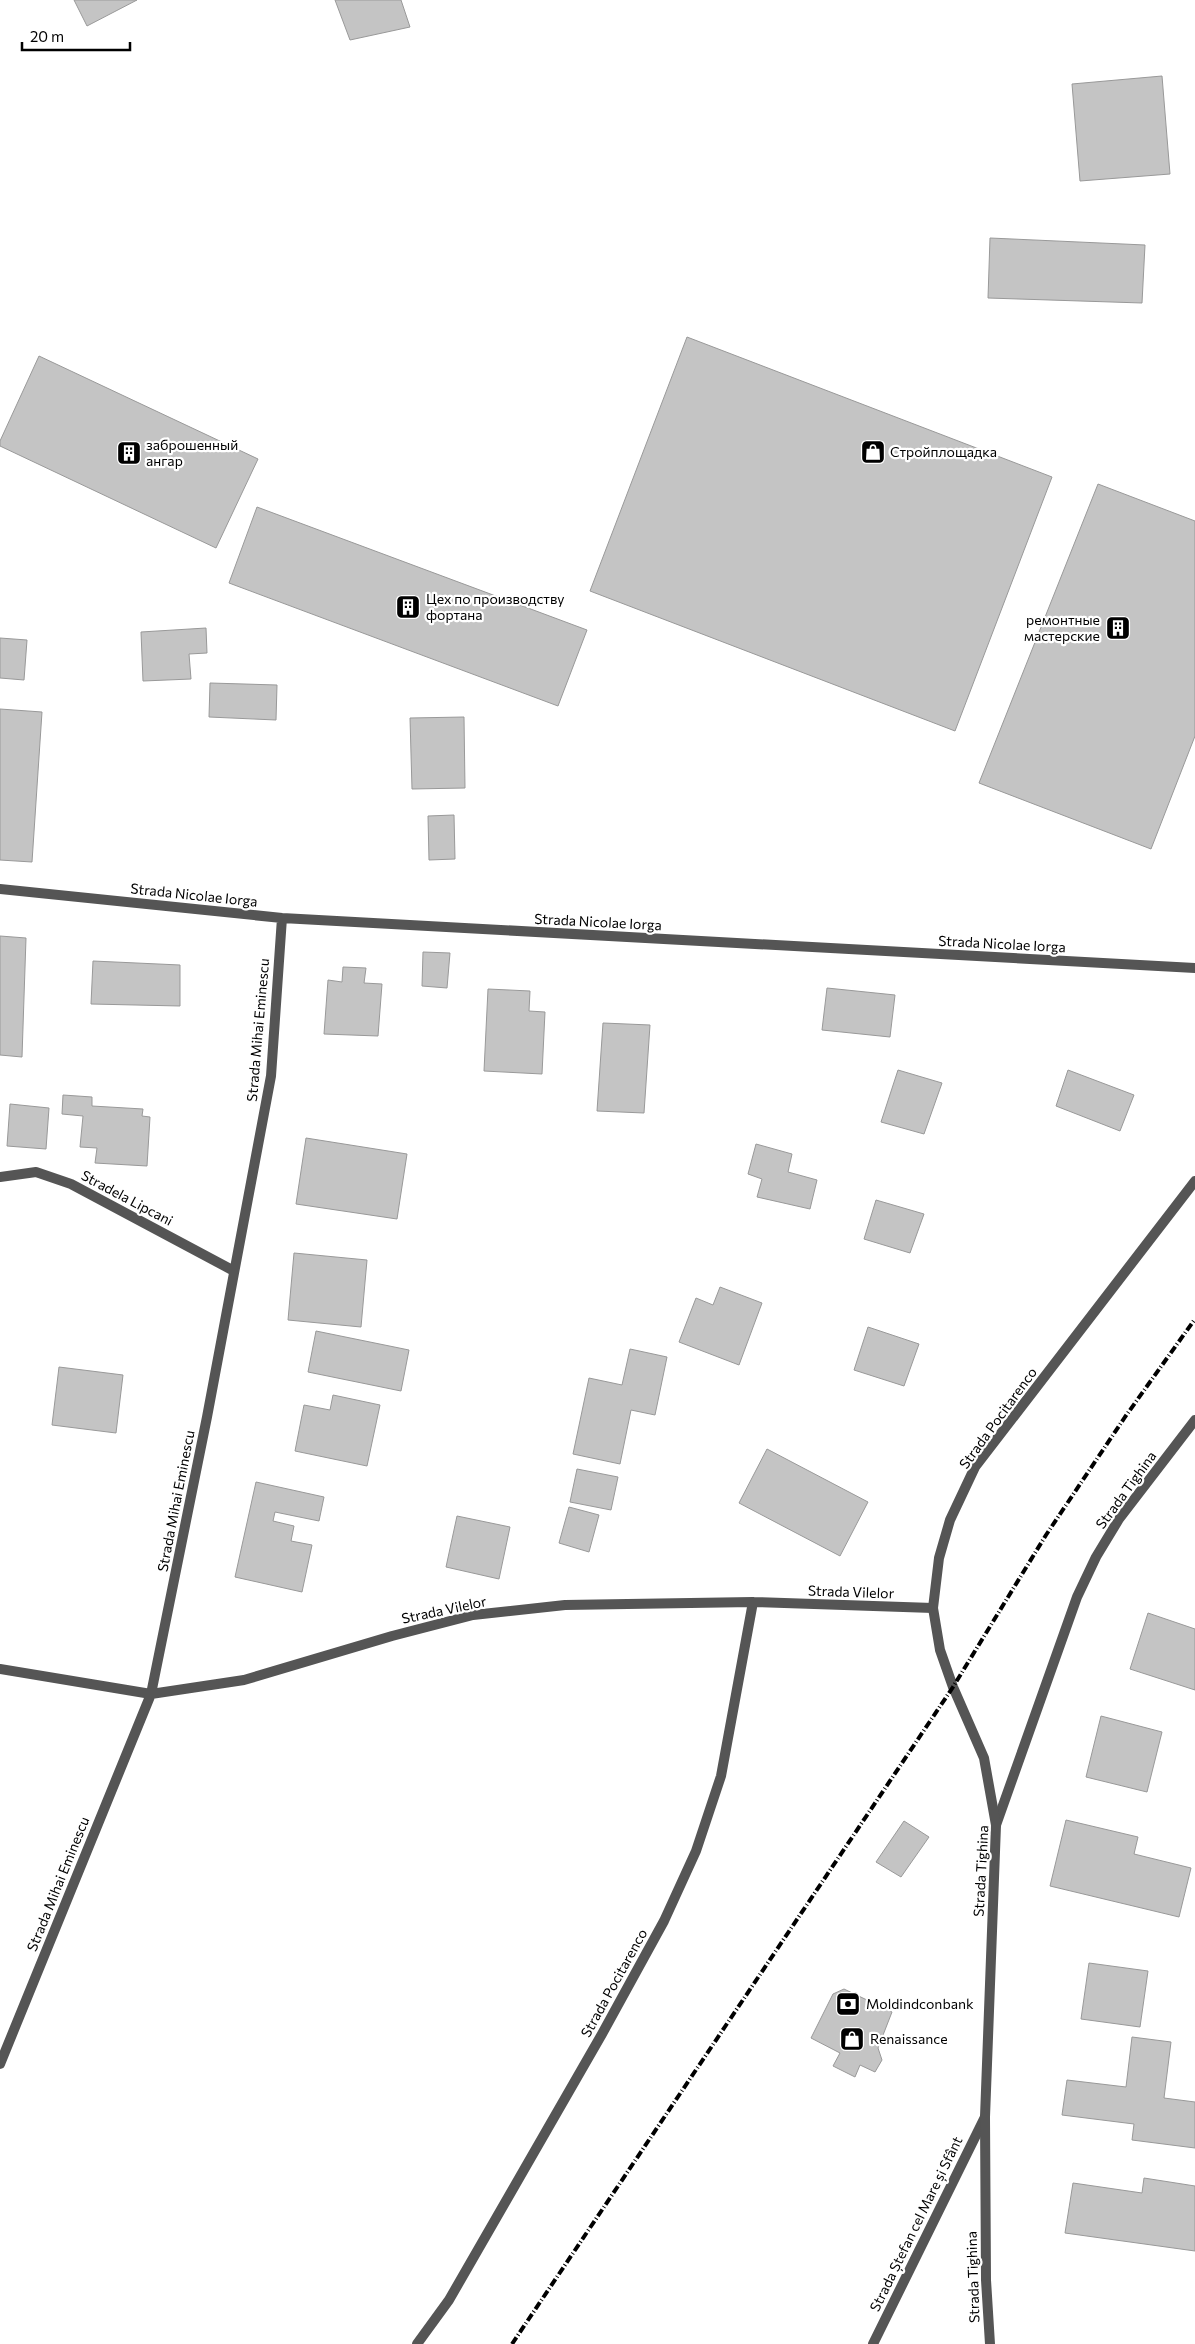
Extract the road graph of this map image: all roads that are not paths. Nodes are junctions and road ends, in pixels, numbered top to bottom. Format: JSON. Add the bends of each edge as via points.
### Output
{"nodes":[{"id":1,"x":0,"y":889,"type":"edge"},
{"id":2,"x":282,"y":918,"type":"junction"},
{"id":3,"x":1195,"y":968,"type":"edge"},
{"id":4,"x":0,"y":1177,"type":"edge"},
{"id":5,"x":1195,"y":1181,"type":"edge"},
{"id":6,"x":234,"y":1271,"type":"junction"},
{"id":7,"x":1195,"y":1420,"type":"edge"},
{"id":8,"x":753,"y":1602,"type":"junction"},
{"id":9,"x":933,"y":1608,"type":"junction"},
{"id":10,"x":0,"y":1669,"type":"edge"},
{"id":11,"x":151,"y":1694,"type":"junction"},
{"id":12,"x":996,"y":1824,"type":"junction"},
{"id":13,"x":0,"y":2064,"type":"edge"},
{"id":14,"x":984,"y":2117,"type":"junction"},
{"id":15,"x":416,"y":2344,"type":"edge"},
{"id":16,"x":873,"y":2344,"type":"edge"},
{"id":17,"x":990,"y":2344,"type":"edge"}],
"edges":[{"from":1,"to":2,"type":"street","name":"Strada Nicolae Iorga"},
{"from":2,"to":3,"type":"street","name":"Strada Nicolae Iorga"},
{"from":2,"to":6,"type":"street","name":"Strada Mihai Eminescu","via":[[271,1076]]},
{"from":4,"to":6,"type":"street","name":"Stradela Lipcani","via":[[36,1172],[71,1184]]},
{"from":5,"to":9,"type":"street","name":"Strada Pocitarenco","via":[[975,1467],[947,1529],[939,1558]]},
{"from":6,"to":11,"type":"street","name":"Strada Mihai Eminescu"},
{"from":7,"to":12,"type":"street","name":"Strada Tighina","via":[[1119,1519],[1096,1557],[1077,1598]]},
{"from":8,"to":9,"type":"street","name":"Strada Vilelor"},
{"from":8,"to":11,"type":"street","name":"Strada Vilelor","via":[[565,1605],[473,1616],[392,1636],[244,1680]]},
{"from":8,"to":15,"type":"street","name":"Strada Pocitarenco","via":[[721,1776],[696,1851],[664,1921],[602,2034],[449,2300]]},
{"from":9,"to":12,"type":"street","name":"Strada Pocitarenco","via":[[940,1650],[984,1758]]},
{"from":10,"to":11,"type":"street","name":"Strada Vilelor"},
{"from":11,"to":13,"type":"street","name":"Strada Mihai Eminescu"},
{"from":12,"to":14,"type":"street","name":"Strada Tighina"},
{"from":14,"to":16,"type":"street","name":"Strada Ștefan cel Mare și Sfânt"},
{"from":14,"to":17,"type":"street","name":"Strada Tighina"}]}
